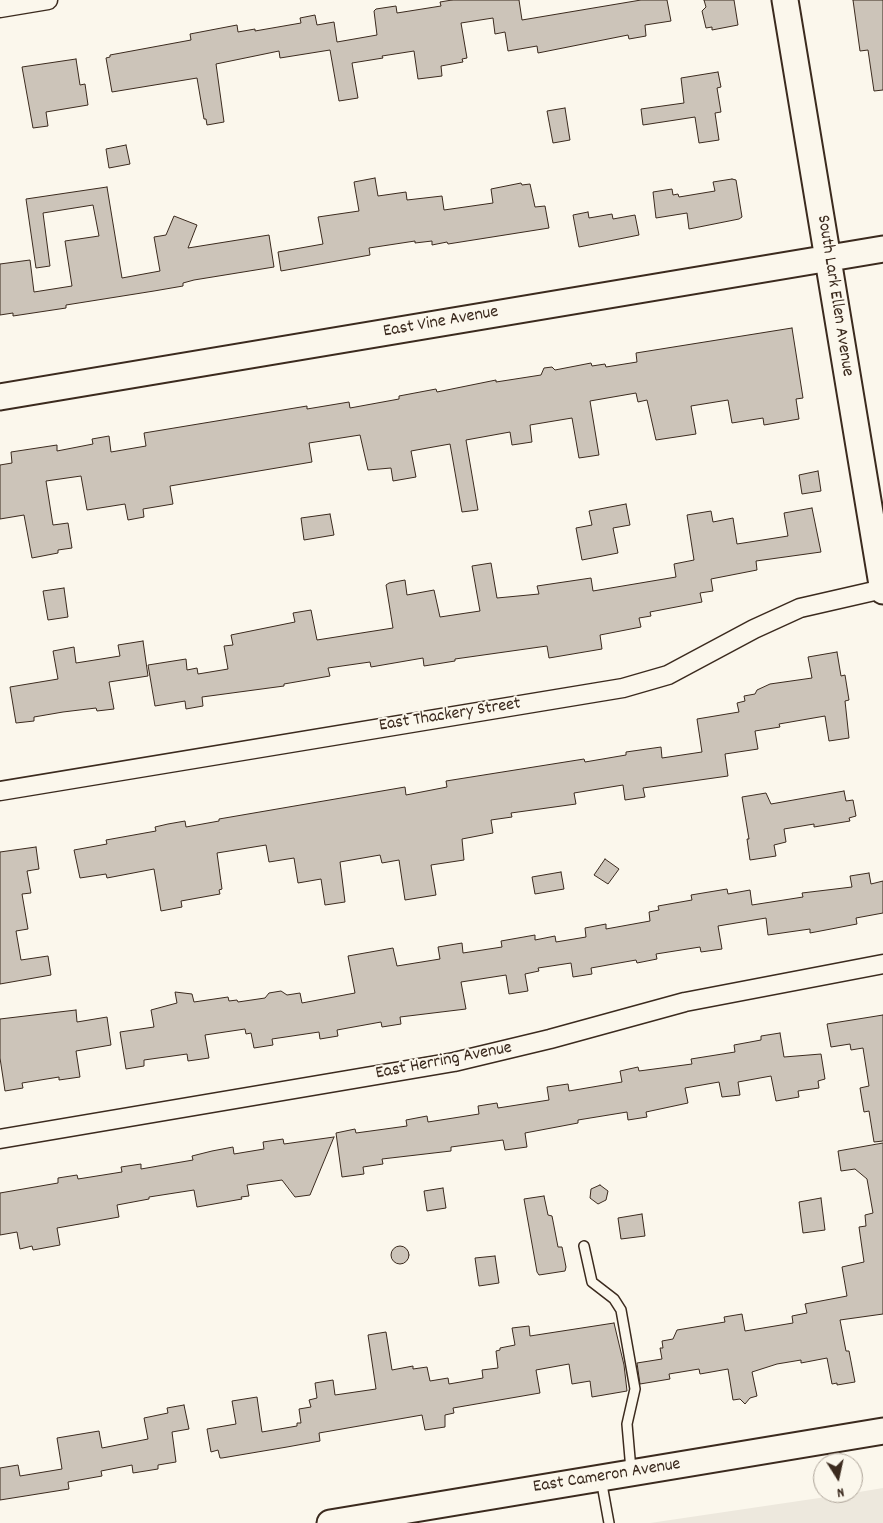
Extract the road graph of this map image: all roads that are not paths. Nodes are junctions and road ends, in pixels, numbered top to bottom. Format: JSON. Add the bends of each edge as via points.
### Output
{"nodes":[{"id":1,"x":48,"y":0,"type":"edge"},
{"id":2,"x":785,"y":0,"type":"edge"},
{"id":3,"x":0,"y":8,"type":"edge"},
{"id":4,"x":883,"y":249,"type":"edge"},
{"id":5,"x":828,"y":258,"type":"junction"},
{"id":6,"x":0,"y":397,"type":"edge"},
{"id":7,"x":883,"y":590,"type":"edge"},
{"id":8,"x":0,"y":790,"type":"edge"},
{"id":9,"x":883,"y":964,"type":"edge"},
{"id":10,"x":0,"y":1139,"type":"edge"},
{"id":11,"x":584,"y":1246,"type":"dead end"},
{"id":12,"x":883,"y":1431,"type":"edge"},
{"id":13,"x":631,"y":1473,"type":"junction"},
{"id":14,"x":600,"y":1478,"type":"junction"},
{"id":15,"x":330,"y":1523,"type":"edge"},
{"id":16,"x":610,"y":1523,"type":"edge"}],
"edges":[{"from":1,"to":3,"type":"street"},
{"from":2,"to":5,"type":"street","name":"South Lark Ellen Avenue"},
{"from":4,"to":5,"type":"street","name":"East Vine Avenue"},
{"from":5,"to":6,"type":"street","name":"East Vine Avenue"},
{"from":5,"to":7,"type":"street","name":"South Lark Ellen Avenue"},
{"from":7,"to":8,"type":"street","name":"East Thackery Street","via":[[800,608],[668,675],[623,688]]},
{"from":9,"to":10,"type":"street","name":"East Herring Avenue","via":[[684,1002],[454,1062]]},
{"from":11,"to":13,"type":"lane","via":[[592,1282],[614,1299],[621,1310],[635,1389],[627,1424]]},
{"from":12,"to":13,"type":"street","name":"East Cameron Avenue"},
{"from":13,"to":14,"type":"street","name":"East Cameron Avenue"},
{"from":14,"to":15,"type":"street","name":"East Cameron Avenue"},
{"from":14,"to":16,"type":"lane"}]}
